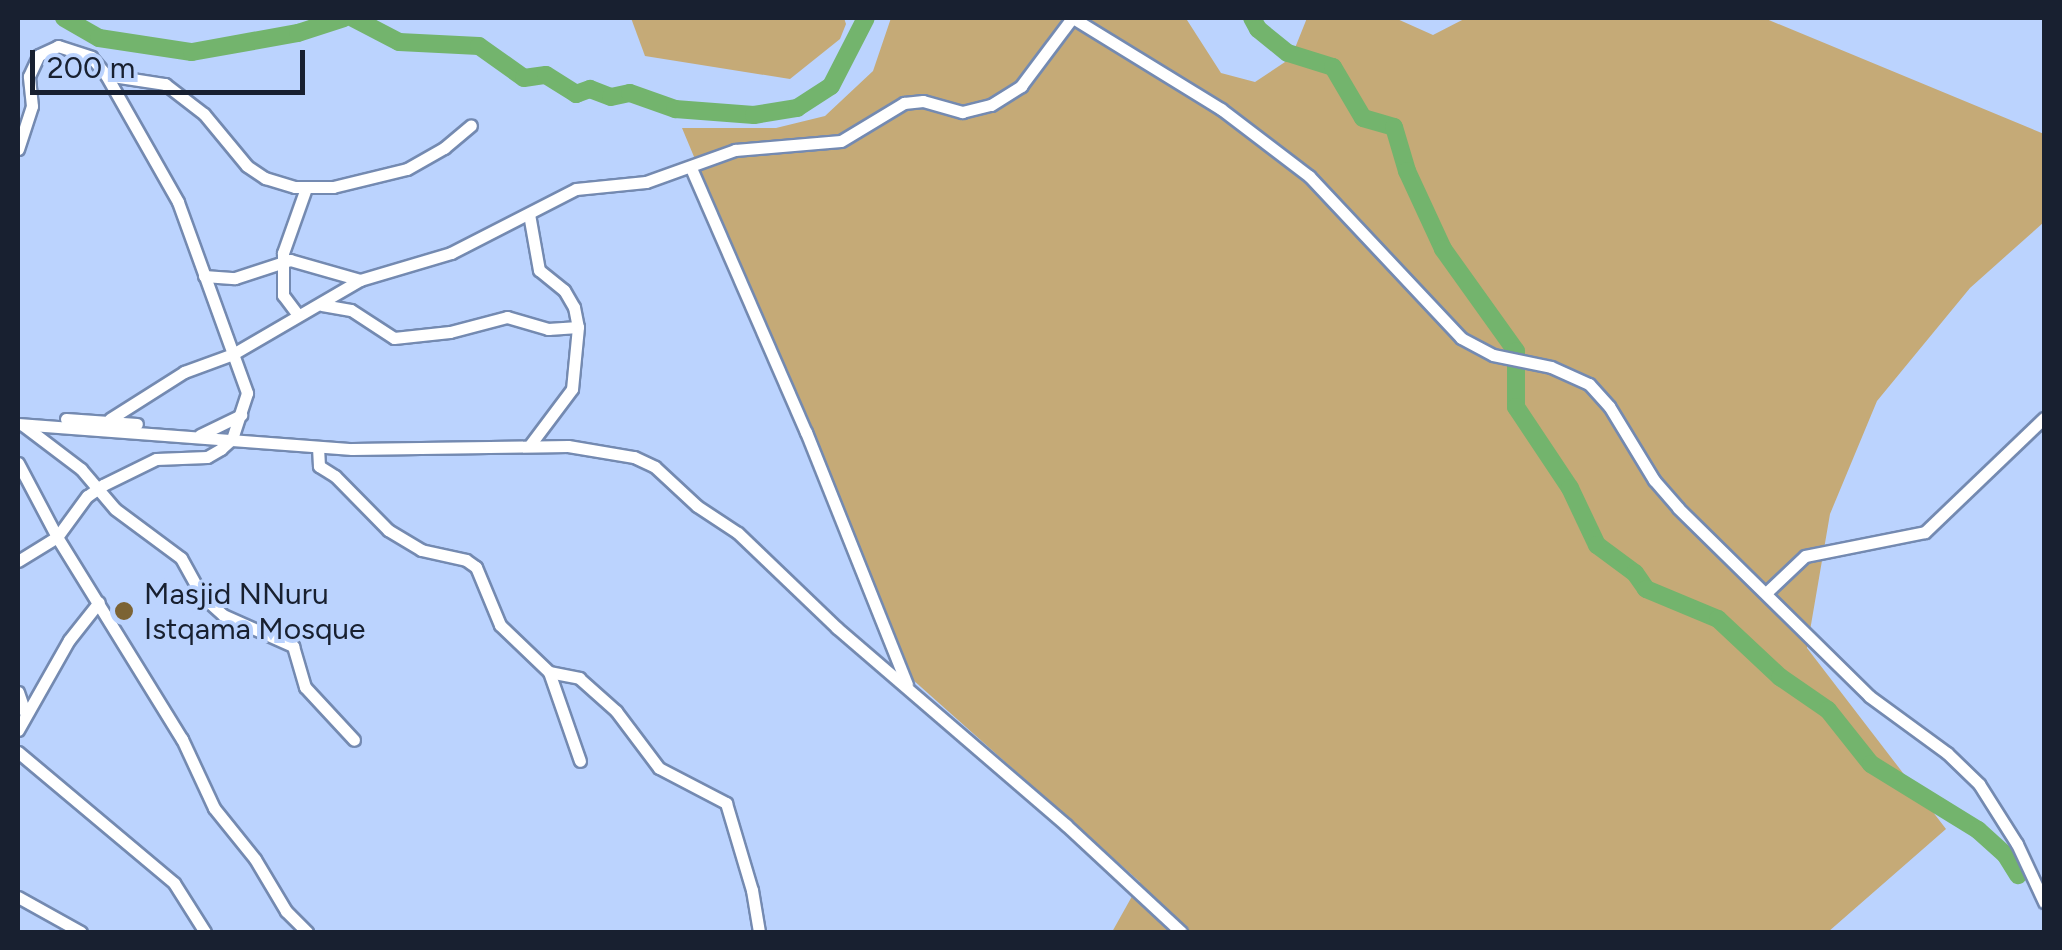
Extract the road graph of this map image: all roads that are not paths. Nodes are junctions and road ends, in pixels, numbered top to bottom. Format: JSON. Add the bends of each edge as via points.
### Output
{"nodes":[{"id":1,"x":1072,"y":18,"type":"edge"},
{"id":2,"x":106,"y":75,"type":"junction"},
{"id":3,"x":471,"y":125,"type":"dead end"},
{"id":4,"x":18,"y":149,"type":"edge"},
{"id":5,"x":690,"y":168,"type":"junction"},
{"id":6,"x":306,"y":188,"type":"junction"},
{"id":7,"x":528,"y":214,"type":"junction"},
{"id":8,"x":283,"y":261,"type":"junction"},
{"id":9,"x":204,"y":276,"type":"junction"},
{"id":10,"x":360,"y":280,"type":"junction"},
{"id":11,"x":322,"y":305,"type":"junction"},
{"id":12,"x":298,"y":315,"type":"junction"},
{"id":13,"x":578,"y":326,"type":"junction"},
{"id":14,"x":233,"y":354,"type":"junction"},
{"id":15,"x":240,"y":415,"type":"junction"},
{"id":16,"x":2044,"y":418,"type":"edge"},
{"id":17,"x":110,"y":419,"type":"junction"},
{"id":18,"x":20,"y":423,"type":"edge"},
{"id":19,"x":232,"y":440,"type":"junction"},
{"id":20,"x":530,"y":445,"type":"junction"},
{"id":21,"x":318,"y":447,"type":"junction"},
{"id":22,"x":18,"y":462,"type":"edge"},
{"id":23,"x":96,"y":488,"type":"junction"},
{"id":24,"x":56,"y":537,"type":"junction"},
{"id":25,"x":18,"y":560,"type":"edge"},
{"id":26,"x":1767,"y":592,"type":"junction"},
{"id":27,"x":100,"y":602,"type":"junction"},
{"id":28,"x":549,"y":672,"type":"junction"},
{"id":29,"x":911,"y":691,"type":"junction"},
{"id":30,"x":18,"y":692,"type":"edge"},
{"id":31,"x":26,"y":716,"type":"junction"},
{"id":32,"x":18,"y":730,"type":"edge"},
{"id":33,"x":354,"y":740,"type":"dead end"},
{"id":34,"x":18,"y":752,"type":"edge"},
{"id":35,"x":580,"y":761,"type":"dead end"},
{"id":36,"x":2039,"y":876,"type":"edge"},
{"id":37,"x":18,"y":897,"type":"edge"},
{"id":38,"x":2044,"y":902,"type":"edge"},
{"id":39,"x":82,"y":932,"type":"edge"},
{"id":40,"x":205,"y":932,"type":"edge"},
{"id":41,"x":306,"y":932,"type":"edge"},
{"id":42,"x":759,"y":932,"type":"edge"},
{"id":43,"x":1181,"y":932,"type":"edge"}],
"edges":[{"from":1,"to":5,"type":"street","via":[[1022,86],[991,105],[962,112],[904,102],[841,141],[735,150]]},
{"from":1,"to":26,"type":"street","via":[[1265,140],[1324,190],[1440,320],[1478,348],[1581,378],[1596,390],[1665,494]]},
{"from":2,"to":4,"type":"street","via":[[91,57],[68,48],[40,55],[29,76],[32,106]]},
{"from":2,"to":6,"type":"street","via":[[165,84],[204,114],[247,166]]},
{"from":2,"to":9,"type":"street","via":[[178,202]]},
{"from":3,"to":6,"type":"street","via":[[407,169]]},
{"from":5,"to":7,"type":"street","via":[[646,182],[576,189]]},
{"from":5,"to":29,"type":"street"},
{"from":6,"to":8,"type":"street"},
{"from":7,"to":10,"type":"street","via":[[451,253]]},
{"from":7,"to":13,"type":"street","via":[[539,270],[564,290]]},
{"from":8,"to":9,"type":"street","via":[[235,278]]},
{"from":8,"to":10,"type":"street"},
{"from":8,"to":12,"type":"street","via":[[286,304]]},
{"from":9,"to":14,"type":"street"},
{"from":10,"to":11,"type":"street"},
{"from":11,"to":12,"type":"street"},
{"from":11,"to":13,"type":"street","via":[[351,310],[394,338],[507,316],[548,328]]},
{"from":12,"to":14,"type":"street"},
{"from":13,"to":20,"type":"street","via":[[572,389]]},
{"from":14,"to":15,"type":"street","via":[[246,385]]},
{"from":14,"to":17,"type":"street","via":[[184,372]]},
{"from":15,"to":17,"type":"street","via":[[200,434]]},
{"from":15,"to":19,"type":"street"},
{"from":16,"to":26,"type":"street","via":[[1925,532],[1805,556]]},
{"from":17,"to":18,"type":"street"},
{"from":18,"to":19,"type":"street"},
{"from":18,"to":23,"type":"street"},
{"from":19,"to":21,"type":"street"},
{"from":19,"to":23,"type":"street","via":[[214,454],[156,459]]},
{"from":20,"to":21,"type":"street"},
{"from":20,"to":29,"type":"street","via":[[597,448],[655,467]]},
{"from":21,"to":28,"type":"street","via":[[318,466],[388,530],[422,550],[476,567],[500,626]]},
{"from":22,"to":24,"type":"street"},
{"from":23,"to":24,"type":"street"},
{"from":23,"to":33,"type":"street","via":[[181,558],[202,596],[223,615],[294,646],[306,688]]},
{"from":24,"to":25,"type":"street"},
{"from":24,"to":27,"type":"street"},
{"from":26,"to":36,"type":"street","via":[[1869,696],[1979,784]]},
{"from":27,"to":31,"type":"street","via":[[69,640]]},
{"from":27,"to":41,"type":"street","via":[[182,738],[214,808]]},
{"from":28,"to":35,"type":"street"},
{"from":28,"to":42,"type":"street","via":[[580,678],[660,768],[726,804]]},
{"from":29,"to":43,"type":"street"},
{"from":30,"to":31,"type":"street"},
{"from":31,"to":32,"type":"street"},
{"from":34,"to":40,"type":"street","via":[[174,884]]},
{"from":36,"to":38,"type":"street"},
{"from":37,"to":39,"type":"street"}]}
